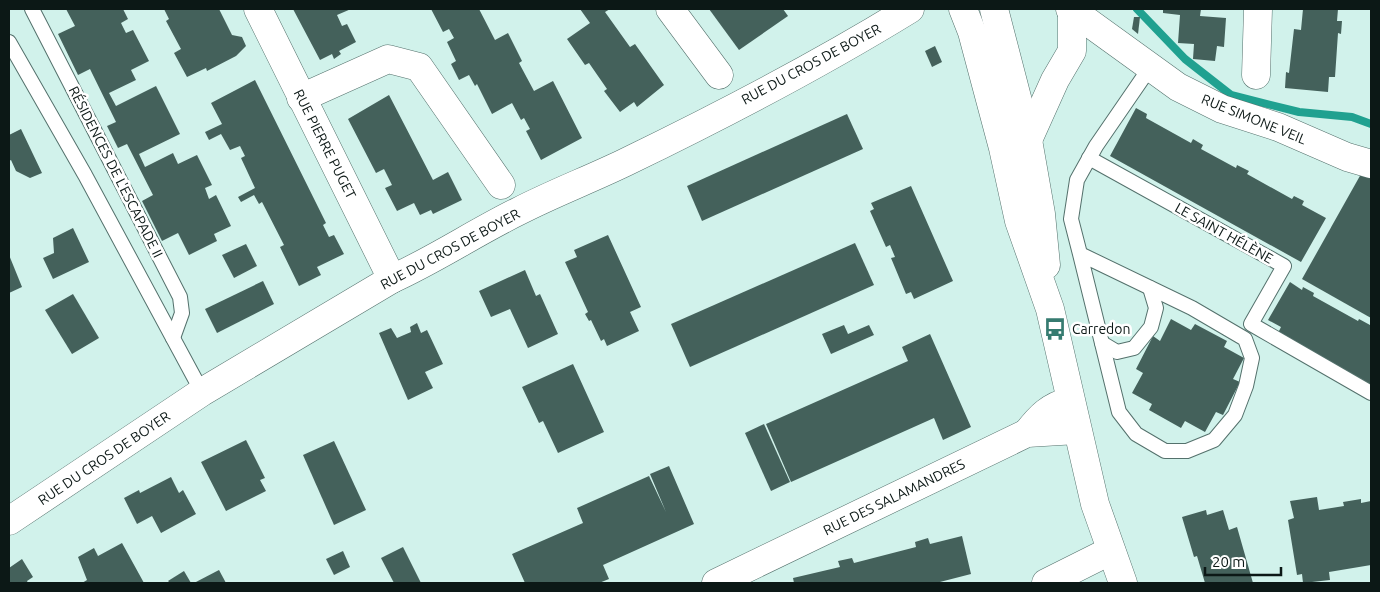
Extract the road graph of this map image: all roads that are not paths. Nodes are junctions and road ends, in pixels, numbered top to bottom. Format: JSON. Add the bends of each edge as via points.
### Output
{"nodes":[{"id":1,"x":32,"y":9,"type":"edge"},
{"id":2,"x":258,"y":9,"type":"edge"},
{"id":3,"x":670,"y":9,"type":"edge"},
{"id":4,"x":910,"y":9,"type":"edge"},
{"id":5,"x":963,"y":9,"type":"edge"},
{"id":6,"x":994,"y":9,"type":"edge"},
{"id":7,"x":1071,"y":9,"type":"edge"},
{"id":8,"x":1258,"y":9,"type":"edge"},
{"id":9,"x":9,"y":42,"type":"edge"},
{"id":10,"x":1151,"y":66,"type":"junction"},
{"id":11,"x":719,"y":74,"type":"dead end"},
{"id":12,"x":1256,"y":75,"type":"dead end"},
{"id":13,"x":301,"y":98,"type":"junction"},
{"id":14,"x":1028,"y":140,"type":"junction"},
{"id":15,"x":1089,"y":158,"type":"junction"},
{"id":16,"x":1371,"y":164,"type":"edge"},
{"id":17,"x":501,"y":185,"type":"dead end"},
{"id":18,"x":1080,"y":254,"type":"junction"},
{"id":19,"x":392,"y":279,"type":"junction"},
{"id":20,"x":1150,"y":288,"type":"junction"},
{"id":21,"x":1050,"y":309,"type":"junction"},
{"id":22,"x":173,"y":338,"type":"junction"},
{"id":23,"x":1102,"y":342,"type":"junction"},
{"id":24,"x":202,"y":392,"type":"junction"},
{"id":25,"x":1371,"y":393,"type":"edge"},
{"id":26,"x":1070,"y":401,"type":"junction"},
{"id":27,"x":1077,"y":430,"type":"junction"},
{"id":28,"x":1027,"y":433,"type":"junction"},
{"id":29,"x":9,"y":521,"type":"edge"},
{"id":30,"x":1110,"y":551,"type":"junction"},
{"id":31,"x":716,"y":583,"type":"edge"},
{"id":32,"x":1046,"y":583,"type":"edge"},
{"id":33,"x":1123,"y":583,"type":"edge"}],
"edges":[{"from":1,"to":22,"type":"lane","name":"RÉSIDENCES DE L'ESCAPADE II","via":[[180,297],[182,313]]},
{"from":2,"to":13,"type":"street","name":"RUE PIERRE PUGET"},
{"from":3,"to":11,"type":"street"},
{"from":4,"to":19,"type":"street","name":"RUE DU CROS DE BOYER","via":[[833,54],[626,162],[521,210]]},
{"from":5,"to":21,"type":"street","via":[[1000,138],[1019,221]]},
{"from":6,"to":14,"type":"street"},
{"from":7,"to":10,"type":"street","name":"RUE SIMONE VEIL"},
{"from":7,"to":14,"type":"street","via":[[1072,51]]},
{"from":8,"to":12,"type":"street"},
{"from":9,"to":22,"type":"lane","via":[[86,174]]},
{"from":10,"to":15,"type":"lane"},
{"from":10,"to":16,"type":"street","name":"RUE SIMONE VEIL","via":[[1178,87],[1222,109],[1278,127]]},
{"from":13,"to":17,"type":"street","via":[[388,59],[419,67]]},
{"from":13,"to":19,"type":"street","name":"RUE PIERRE PUGET"},
{"from":14,"to":21,"type":"street","via":[[1041,214]]},
{"from":15,"to":18,"type":"lane","via":[[1077,180],[1071,219]]},
{"from":15,"to":25,"type":"lane","name":"LE SAINT HÉLÈNE","via":[[1284,266],[1251,324]]},
{"from":18,"to":20,"type":"lane"},
{"from":18,"to":23,"type":"lane"},
{"from":19,"to":24,"type":"street","name":"RUE DU CROS DE BOYER"},
{"from":20,"to":23,"type":"lane","via":[[1156,308],[1151,327],[1134,348],[1117,352]]},
{"from":20,"to":23,"type":"lane","via":[[1245,339],[1252,358],[1246,386],[1235,415],[1214,440],[1187,451],[1165,451],[1136,434],[1119,412]]},
{"from":21,"to":26,"type":"street"},
{"from":22,"to":24,"type":"lane"},
{"from":24,"to":29,"type":"street","name":"RUE DU CROS DE BOYER"},
{"from":26,"to":27,"type":"street"},
{"from":26,"to":28,"type":"street","via":[[1056,404],[1040,415]]},
{"from":27,"to":28,"type":"street","name":"RUE DES SALAMANDRES"},
{"from":27,"to":30,"type":"street"},
{"from":28,"to":31,"type":"street","name":"RUE DES SALAMANDRES"},
{"from":30,"to":32,"type":"street"},
{"from":30,"to":33,"type":"street"}]}
